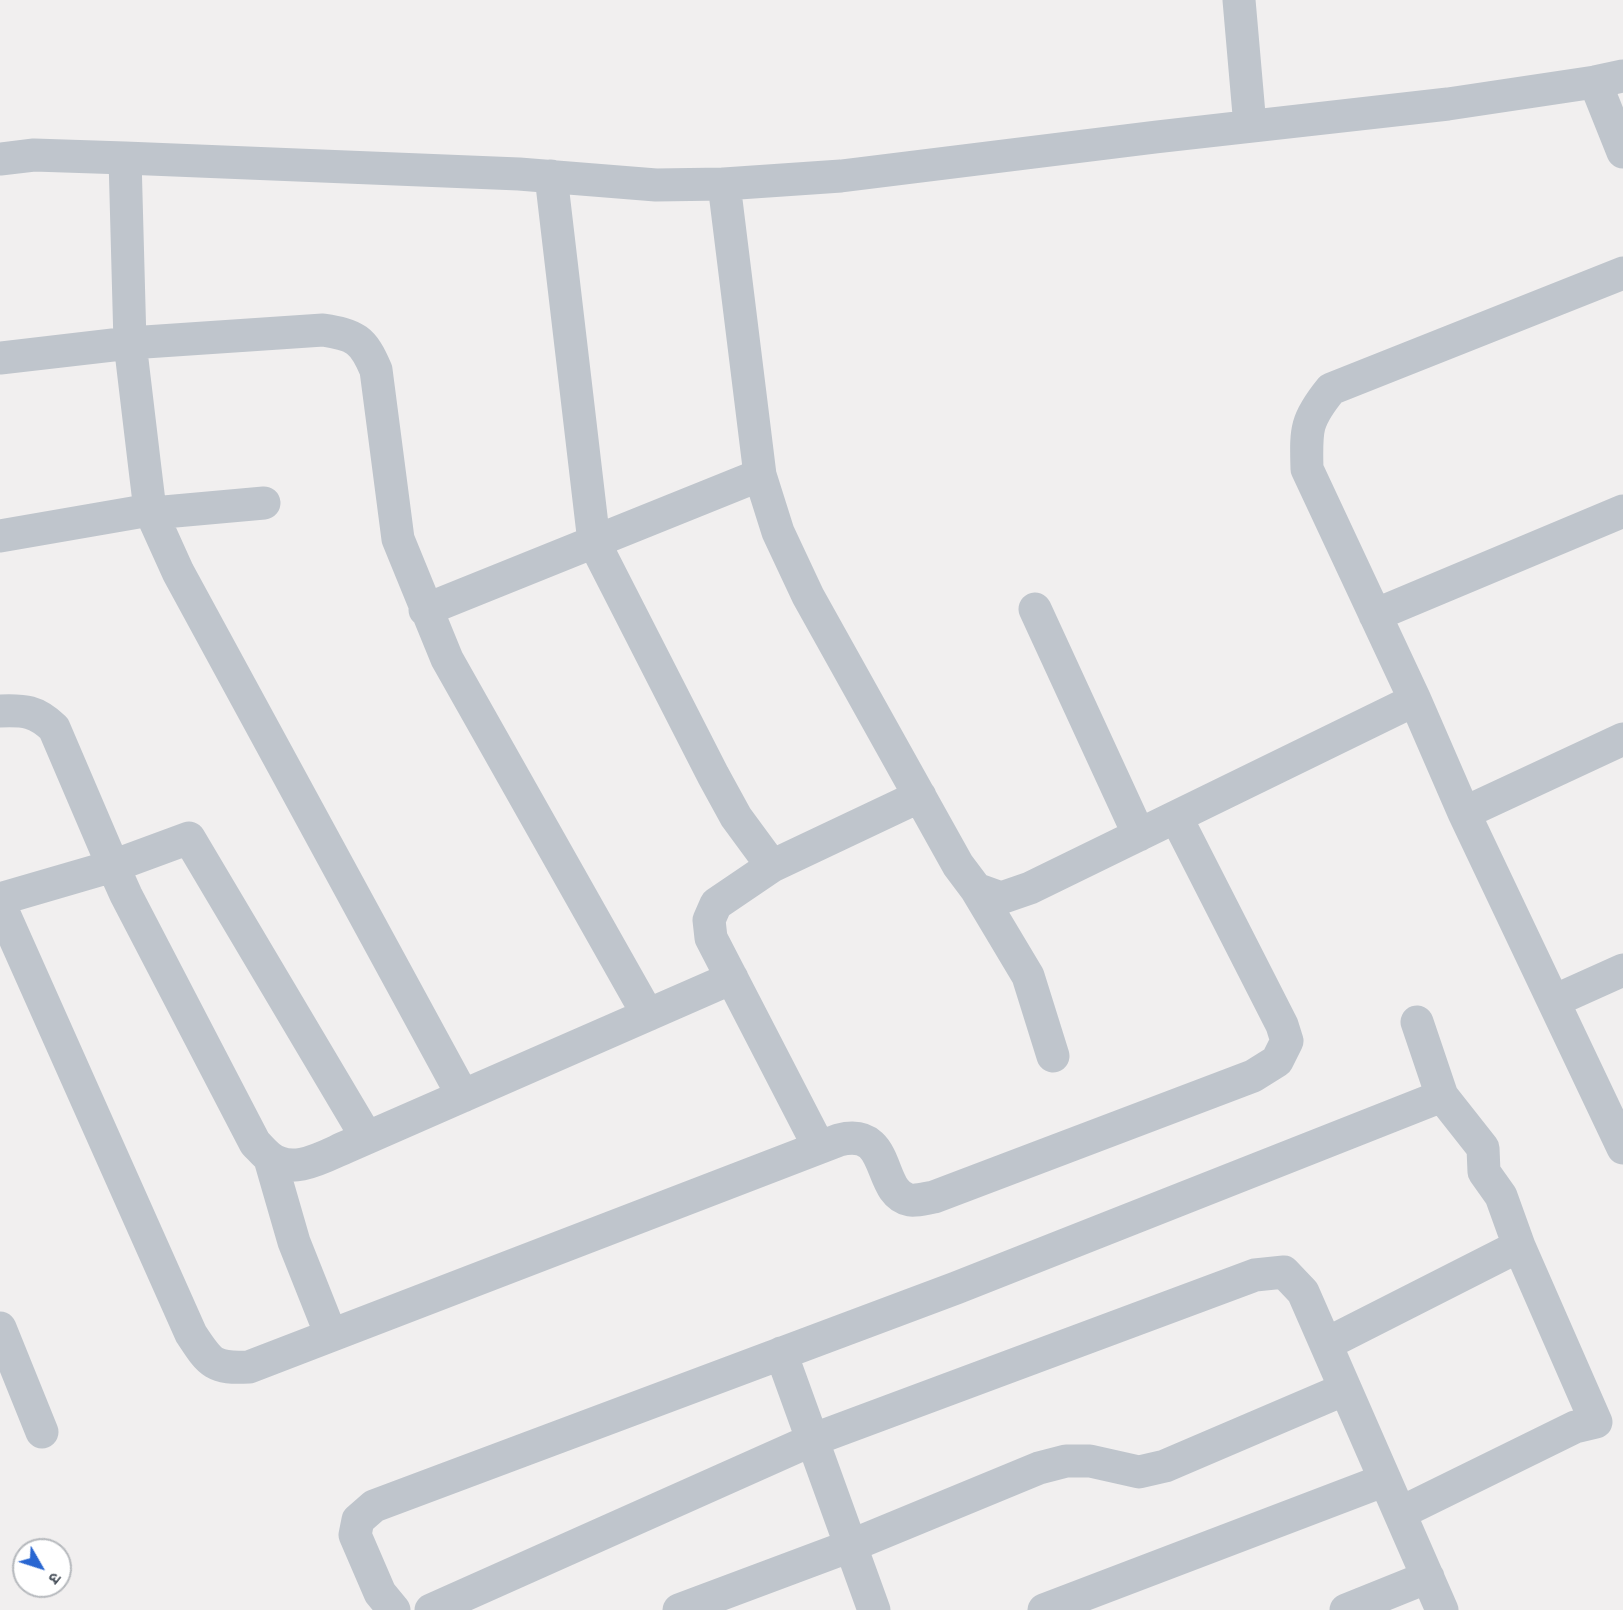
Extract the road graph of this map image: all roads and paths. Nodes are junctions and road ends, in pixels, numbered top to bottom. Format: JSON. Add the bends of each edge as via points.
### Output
{"nodes":[{"id":1,"x":1239,"y":0,"type":"edge"},
{"id":2,"x":1609,"y":79,"type":"edge"},
{"id":3,"x":1250,"y":126,"type":"junction"},
{"id":4,"x":1623,"y":152,"type":"edge"},
{"id":5,"x":125,"y":158,"type":"junction"},
{"id":6,"x":0,"y":159,"type":"edge"},
{"id":7,"x":551,"y":176,"type":"junction"},
{"id":8,"x":724,"y":184,"type":"junction"},
{"id":9,"x":1623,"y":273,"type":"edge"},
{"id":10,"x":130,"y":343,"type":"junction"},
{"id":11,"x":0,"y":358,"type":"edge"},
{"id":12,"x":760,"y":475,"type":"junction"},
{"id":13,"x":264,"y":503,"type":"dead end"},
{"id":14,"x":150,"y":510,"type":"junction"},
{"id":15,"x":1623,"y":511,"type":"edge"},
{"id":16,"x":0,"y":536,"type":"edge"},
{"id":17,"x":594,"y":542,"type":"junction"},
{"id":18,"x":1035,"y":609,"type":"dead end"},
{"id":19,"x":425,"y":610,"type":"junction"},
{"id":20,"x":1375,"y":615,"type":"junction"},
{"id":21,"x":1415,"y":700,"type":"junction"},
{"id":22,"x":0,"y":711,"type":"edge"},
{"id":23,"x":1623,"y":739,"type":"edge"},
{"id":24,"x":920,"y":796,"type":"junction"},
{"id":25,"x":1464,"y":813,"type":"junction"},
{"id":26,"x":1176,"y":817,"type":"junction"},
{"id":27,"x":1139,"y":835,"type":"junction"},
{"id":28,"x":113,"y":866,"type":"junction"},
{"id":29,"x":772,"y":866,"type":"junction"},
{"id":30,"x":976,"y":889,"type":"junction"},
{"id":31,"x":0,"y":899,"type":"edge"},
{"id":32,"x":0,"y":905,"type":"edge"},
{"id":33,"x":1623,"y":970,"type":"edge"},
{"id":34,"x":732,"y":978,"type":"junction"},
{"id":35,"x":1554,"y":1001,"type":"junction"},
{"id":36,"x":648,"y":1015,"type":"junction"},
{"id":37,"x":1417,"y":1022,"type":"dead end"},
{"id":38,"x":1053,"y":1056,"type":"dead end"},
{"id":39,"x":463,"y":1096,"type":"junction"},
{"id":40,"x":1442,"y":1096,"type":"junction"},
{"id":41,"x":357,"y":1143,"type":"junction"},
{"id":42,"x":819,"y":1147,"type":"junction"},
{"id":43,"x":1623,"y":1148,"type":"edge"},
{"id":44,"x":270,"y":1159,"type":"junction"},
{"id":45,"x":1518,"y":1246,"type":"junction"},
{"id":46,"x":1,"y":1333,"type":"edge"},
{"id":47,"x":331,"y":1335,"type":"junction"},
{"id":48,"x":1326,"y":1344,"type":"junction"},
{"id":49,"x":781,"y":1353,"type":"junction"},
{"id":50,"x":1345,"y":1389,"type":"junction"},
{"id":51,"x":42,"y":1432,"type":"dead end"},
{"id":52,"x":812,"y":1440,"type":"junction"},
{"id":53,"x":1385,"y":1480,"type":"junction"},
{"id":54,"x":1400,"y":1513,"type":"junction"},
{"id":55,"x":849,"y":1546,"type":"junction"},
{"id":56,"x":1428,"y":1577,"type":"junction"},
{"id":57,"x":393,"y":1610,"type":"edge"},
{"id":58,"x":431,"y":1610,"type":"edge"},
{"id":59,"x":679,"y":1610,"type":"edge"},
{"id":60,"x":874,"y":1610,"type":"edge"},
{"id":61,"x":1044,"y":1610,"type":"edge"},
{"id":62,"x":1346,"y":1610,"type":"edge"},
{"id":63,"x":1442,"y":1610,"type":"edge"}],
"edges":[{"from":1,"to":3,"type":"street"},
{"from":2,"to":3,"type":"street","via":[[1448,104]]},
{"from":2,"to":4,"type":"street"},
{"from":3,"to":8,"type":"street","via":[[841,176]]},
{"from":5,"to":6,"type":"street","via":[[34,155]]},
{"from":5,"to":7,"type":"street"},
{"from":5,"to":10,"type":"street"},
{"from":7,"to":8,"type":"street","via":[[656,185]]},
{"from":7,"to":17,"type":"street"},
{"from":8,"to":12,"type":"street"},
{"from":9,"to":20,"type":"street","via":[[1331,389],[1314,410],[1306,435],[1307,469]]},
{"from":10,"to":11,"type":"street"},
{"from":10,"to":14,"type":"street"},
{"from":10,"to":19,"type":"street","via":[[323,330],[349,334],[368,350],[376,370],[398,539]]},
{"from":12,"to":17,"type":"street"},
{"from":12,"to":24,"type":"street","via":[[778,531],[808,596]]},
{"from":13,"to":14,"type":"street"},
{"from":14,"to":16,"type":"street"},
{"from":14,"to":39,"type":"street","via":[[178,572]]},
{"from":15,"to":20,"type":"street"},
{"from":17,"to":19,"type":"street"},
{"from":17,"to":29,"type":"street","via":[[736,816]]},
{"from":18,"to":27,"type":"street"},
{"from":19,"to":36,"type":"street","via":[[447,659]]},
{"from":20,"to":21,"type":"street"},
{"from":21,"to":25,"type":"street"},
{"from":21,"to":26,"type":"street"},
{"from":22,"to":28,"type":"street","via":[[21,710],[41,716],[54,728]]},
{"from":23,"to":25,"type":"street"},
{"from":24,"to":29,"type":"street"},
{"from":24,"to":30,"type":"street","via":[[958,865]]},
{"from":25,"to":35,"type":"street"},
{"from":26,"to":27,"type":"street"},
{"from":26,"to":42,"type":"street","via":[[1282,1025],[1287,1041],[1277,1060],[1253,1076],[934,1197],[910,1200],[896,1193],[878,1152],[867,1142],[852,1136]]},
{"from":27,"to":30,"type":"street","via":[[1001,898]]},
{"from":28,"to":31,"type":"street"},
{"from":28,"to":41,"type":"street","via":[[189,838],[327,1071]]},
{"from":28,"to":44,"type":"street","via":[[255,1143]]},
{"from":29,"to":34,"type":"street","via":[[716,904],[709,920],[711,938]]},
{"from":30,"to":38,"type":"street","via":[[1028,976]]},
{"from":32,"to":47,"type":"street","via":[[191,1334],[207,1359],[228,1368],[249,1367]]},
{"from":33,"to":35,"type":"street"},
{"from":34,"to":36,"type":"street"},
{"from":34,"to":42,"type":"street"},
{"from":35,"to":43,"type":"street"},
{"from":36,"to":39,"type":"street"},
{"from":37,"to":40,"type":"street"},
{"from":39,"to":41,"type":"street"},
{"from":40,"to":45,"type":"street","via":[[1483,1148],[1484,1172],[1502,1196]]},
{"from":40,"to":49,"type":"street"},
{"from":41,"to":44,"type":"street","via":[[308,1164],[288,1165]]},
{"from":42,"to":47,"type":"street"},
{"from":44,"to":47,"type":"street","via":[[294,1242]]},
{"from":45,"to":48,"type":"street"},
{"from":45,"to":54,"type":"street","via":[[1596,1422],[1575,1427]]},
{"from":46,"to":51,"type":"street"},
{"from":48,"to":50,"type":"street"},
{"from":48,"to":52,"type":"street","via":[[1303,1292],[1284,1272],[1255,1275]]},
{"from":49,"to":52,"type":"street"},
{"from":49,"to":57,"type":"street","via":[[374,1506],[358,1520],[355,1534],[380,1593]]},
{"from":50,"to":53,"type":"street"},
{"from":50,"to":55,"type":"street","via":[[1165,1466],[1139,1472],[1090,1461],[1065,1461],[1039,1468]]},
{"from":52,"to":55,"type":"street"},
{"from":52,"to":58,"type":"street"},
{"from":53,"to":54,"type":"street"},
{"from":53,"to":61,"type":"street"},
{"from":54,"to":56,"type":"street"},
{"from":55,"to":59,"type":"street"},
{"from":55,"to":60,"type":"street"},
{"from":56,"to":62,"type":"street"},
{"from":56,"to":63,"type":"street"}]}
